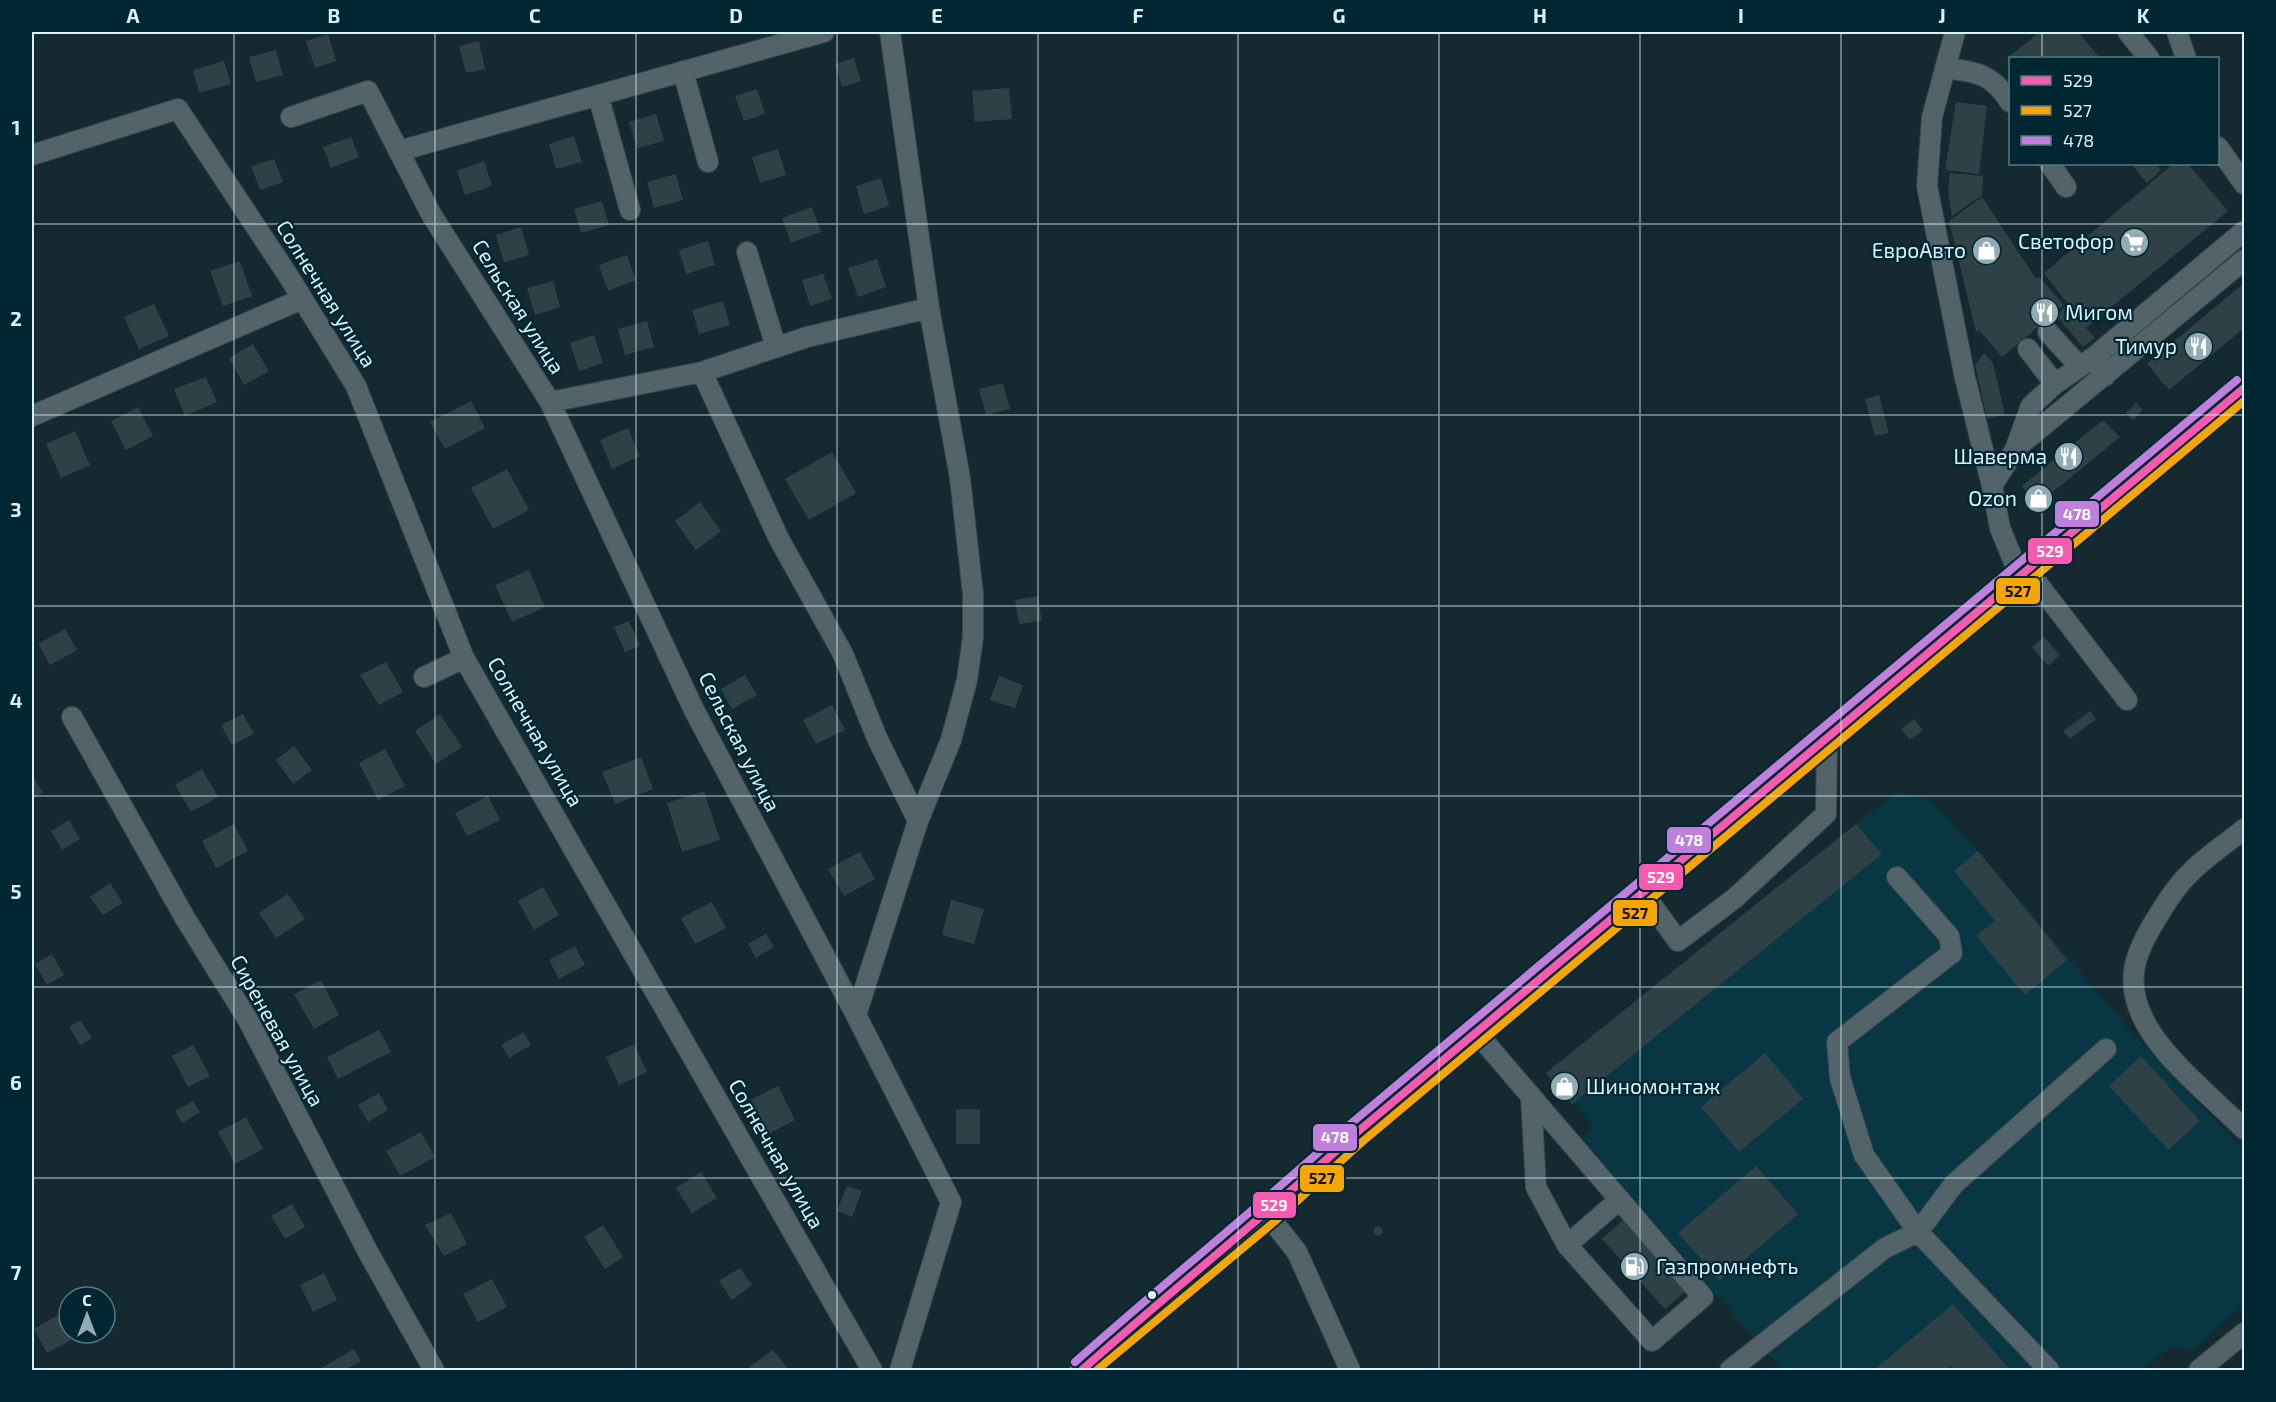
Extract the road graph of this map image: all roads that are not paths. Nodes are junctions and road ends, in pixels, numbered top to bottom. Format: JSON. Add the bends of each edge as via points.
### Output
{"nodes":[{"id":1,"x":824,"y":32,"type":"edge"},
{"id":2,"x":890,"y":32,"type":"edge"},
{"id":3,"x":1955,"y":32,"type":"edge"},
{"id":4,"x":2128,"y":32,"type":"edge"},
{"id":5,"x":2177,"y":32,"type":"edge"},
{"id":6,"x":2148,"y":57,"type":"edge"},
{"id":7,"x":2186,"y":57,"type":"edge"},
{"id":8,"x":1945,"y":68,"type":"junction"},
{"id":9,"x":683,"y":71,"type":"junction"},
{"id":10,"x":598,"y":95,"type":"junction"},
{"id":11,"x":2009,"y":100,"type":"edge"},
{"id":12,"x":291,"y":117,"type":"dead end"},
{"id":13,"x":2219,"y":150,"type":"edge"},
{"id":14,"x":399,"y":151,"type":"junction"},
{"id":15,"x":32,"y":155,"type":"edge"},
{"id":16,"x":708,"y":162,"type":"dead end"},
{"id":17,"x":2051,"y":165,"type":"edge"},
{"id":18,"x":2244,"y":184,"type":"edge"},
{"id":19,"x":2066,"y":187,"type":"dead end"},
{"id":20,"x":630,"y":210,"type":"dead end"},
{"id":21,"x":2244,"y":231,"type":"edge"},
{"id":22,"x":747,"y":252,"type":"dead end"},
{"id":23,"x":2244,"y":260,"type":"edge"},
{"id":24,"x":302,"y":299,"type":"junction"},
{"id":25,"x":929,"y":308,"type":"junction"},
{"id":26,"x":2048,"y":332,"type":"dead end"},
{"id":27,"x":776,"y":347,"type":"junction"},
{"id":28,"x":2028,"y":349,"type":"dead end"},
{"id":29,"x":2086,"y":362,"type":"junction"},
{"id":30,"x":702,"y":372,"type":"junction"},
{"id":31,"x":2105,"y":376,"type":"junction"},
{"id":32,"x":2055,"y":384,"type":"junction"},
{"id":33,"x":2244,"y":388,"type":"edge"},
{"id":34,"x":550,"y":402,"type":"junction"},
{"id":35,"x":32,"y":416,"type":"edge"},
{"id":36,"x":2016,"y":448,"type":"junction"},
{"id":37,"x":1992,"y":486,"type":"junction"},
{"id":38,"x":2024,"y":574,"type":"junction"},
{"id":39,"x":464,"y":658,"type":"junction"},
{"id":40,"x":424,"y":677,"type":"dead end"},
{"id":41,"x":2127,"y":700,"type":"dead end"},
{"id":42,"x":72,"y":717,"type":"dead end"},
{"id":43,"x":1827,"y":739,"type":"junction"},
{"id":44,"x":918,"y":821,"type":"junction"},
{"id":45,"x":2244,"y":829,"type":"edge"},
{"id":46,"x":1897,"y":877,"type":"dead end"},
{"id":47,"x":1643,"y":893,"type":"junction"},
{"id":48,"x":856,"y":1015,"type":"junction"},
{"id":49,"x":1476,"y":1032,"type":"junction"},
{"id":50,"x":2106,"y":1049,"type":"dead end"},
{"id":51,"x":1531,"y":1097,"type":"junction"},
{"id":52,"x":2244,"y":1129,"type":"edge"},
{"id":53,"x":1618,"y":1200,"type":"junction"},
{"id":54,"x":1268,"y":1214,"type":"junction"},
{"id":55,"x":1918,"y":1232,"type":"junction"},
{"id":56,"x":1567,"y":1245,"type":"junction"},
{"id":57,"x":2244,"y":1333,"type":"edge"},
{"id":58,"x":434,"y":1371,"type":"edge"},
{"id":59,"x":872,"y":1371,"type":"edge"},
{"id":60,"x":900,"y":1371,"type":"edge"},
{"id":61,"x":1082,"y":1371,"type":"edge"},
{"id":62,"x":1350,"y":1371,"type":"edge"},
{"id":63,"x":1730,"y":1371,"type":"edge"},
{"id":64,"x":2049,"y":1371,"type":"edge"},
{"id":65,"x":2199,"y":1371,"type":"edge"}],
"edges":[{"from":1,"to":9,"type":"street"},
{"from":2,"to":25,"type":"street"},
{"from":3,"to":8,"type":"street"},
{"from":4,"to":6,"type":"street"},
{"from":5,"to":7,"type":"street"},
{"from":8,"to":11,"type":"street","via":[[1969,71],[1998,83]]},
{"from":8,"to":37,"type":"street","via":[[1932,117],[1927,186],[1965,378]]},
{"from":9,"to":10,"type":"street"},
{"from":9,"to":16,"type":"street"},
{"from":10,"to":14,"type":"street"},
{"from":10,"to":20,"type":"street"},
{"from":12,"to":14,"type":"street","name":"Сельская улица","via":[[368,91]]},
{"from":13,"to":18,"type":"street"},
{"from":14,"to":34,"type":"street","name":"Сельская улица","via":[[431,214]]},
{"from":15,"to":24,"type":"street","name":"Солнечная улица","via":[[178,109]]},
{"from":17,"to":19,"type":"street"},
{"from":21,"to":29,"type":"street"},
{"from":22,"to":27,"type":"street"},
{"from":23,"to":31,"type":"street"},
{"from":24,"to":35,"type":"street"},
{"from":24,"to":39,"type":"street","name":"Солнечная улица","via":[[356,386]]},
{"from":25,"to":27,"type":"street"},
{"from":25,"to":44,"type":"street","via":[[960,478],[973,594],[973,637],[967,680],[951,740]]},
{"from":26,"to":29,"type":"street"},
{"from":27,"to":30,"type":"street"},
{"from":28,"to":32,"type":"street"},
{"from":29,"to":31,"type":"street"},
{"from":29,"to":32,"type":"street"},
{"from":30,"to":34,"type":"street"},
{"from":30,"to":44,"type":"street","via":[[779,539],[843,654],[877,738]]},
{"from":31,"to":36,"type":"street"},
{"from":32,"to":36,"type":"street","via":[[2031,406]]},
{"from":33,"to":38,"type":"main road"},
{"from":34,"to":48,"type":"street","name":"Сельская улица","via":[[694,710]]},
{"from":36,"to":37,"type":"street"},
{"from":37,"to":38,"type":"street","via":[[2000,528]]},
{"from":38,"to":41,"type":"street"},
{"from":38,"to":43,"type":"main road"},
{"from":39,"to":40,"type":"street"},
{"from":39,"to":59,"type":"street","name":"Солнечная улица"},
{"from":42,"to":58,"type":"street","name":"Сиреневая улица","via":[[185,918],[248,1020]]},
{"from":43,"to":47,"type":"main road"},
{"from":43,"to":47,"type":"street","via":[[1826,814],[1735,898],[1678,941]]},
{"from":44,"to":48,"type":"street"},
{"from":45,"to":52,"type":"street","via":[[2190,873],[2165,905],[2139,946],[2133,975],[2136,1001],[2145,1024],[2169,1055]]},
{"from":46,"to":55,"type":"street","via":[[1949,936],[1952,953],[1837,1041],[1840,1078],[1864,1155]]},
{"from":47,"to":49,"type":"main road"},
{"from":48,"to":60,"type":"street","name":"Сельская улица","via":[[951,1202]]},
{"from":49,"to":51,"type":"street"},
{"from":49,"to":54,"type":"main road"},
{"from":50,"to":55,"type":"street","via":[[1954,1184]]},
{"from":51,"to":53,"type":"street"},
{"from":51,"to":56,"type":"street","via":[[1536,1187]]},
{"from":53,"to":56,"type":"street"},
{"from":53,"to":56,"type":"street","via":[[1702,1297],[1652,1341]]},
{"from":54,"to":61,"type":"main road"},
{"from":54,"to":62,"type":"street","via":[[1297,1252]]},
{"from":55,"to":63,"type":"street","via":[[1885,1248]]},
{"from":55,"to":64,"type":"street"},
{"from":57,"to":65,"type":"street"}]}
